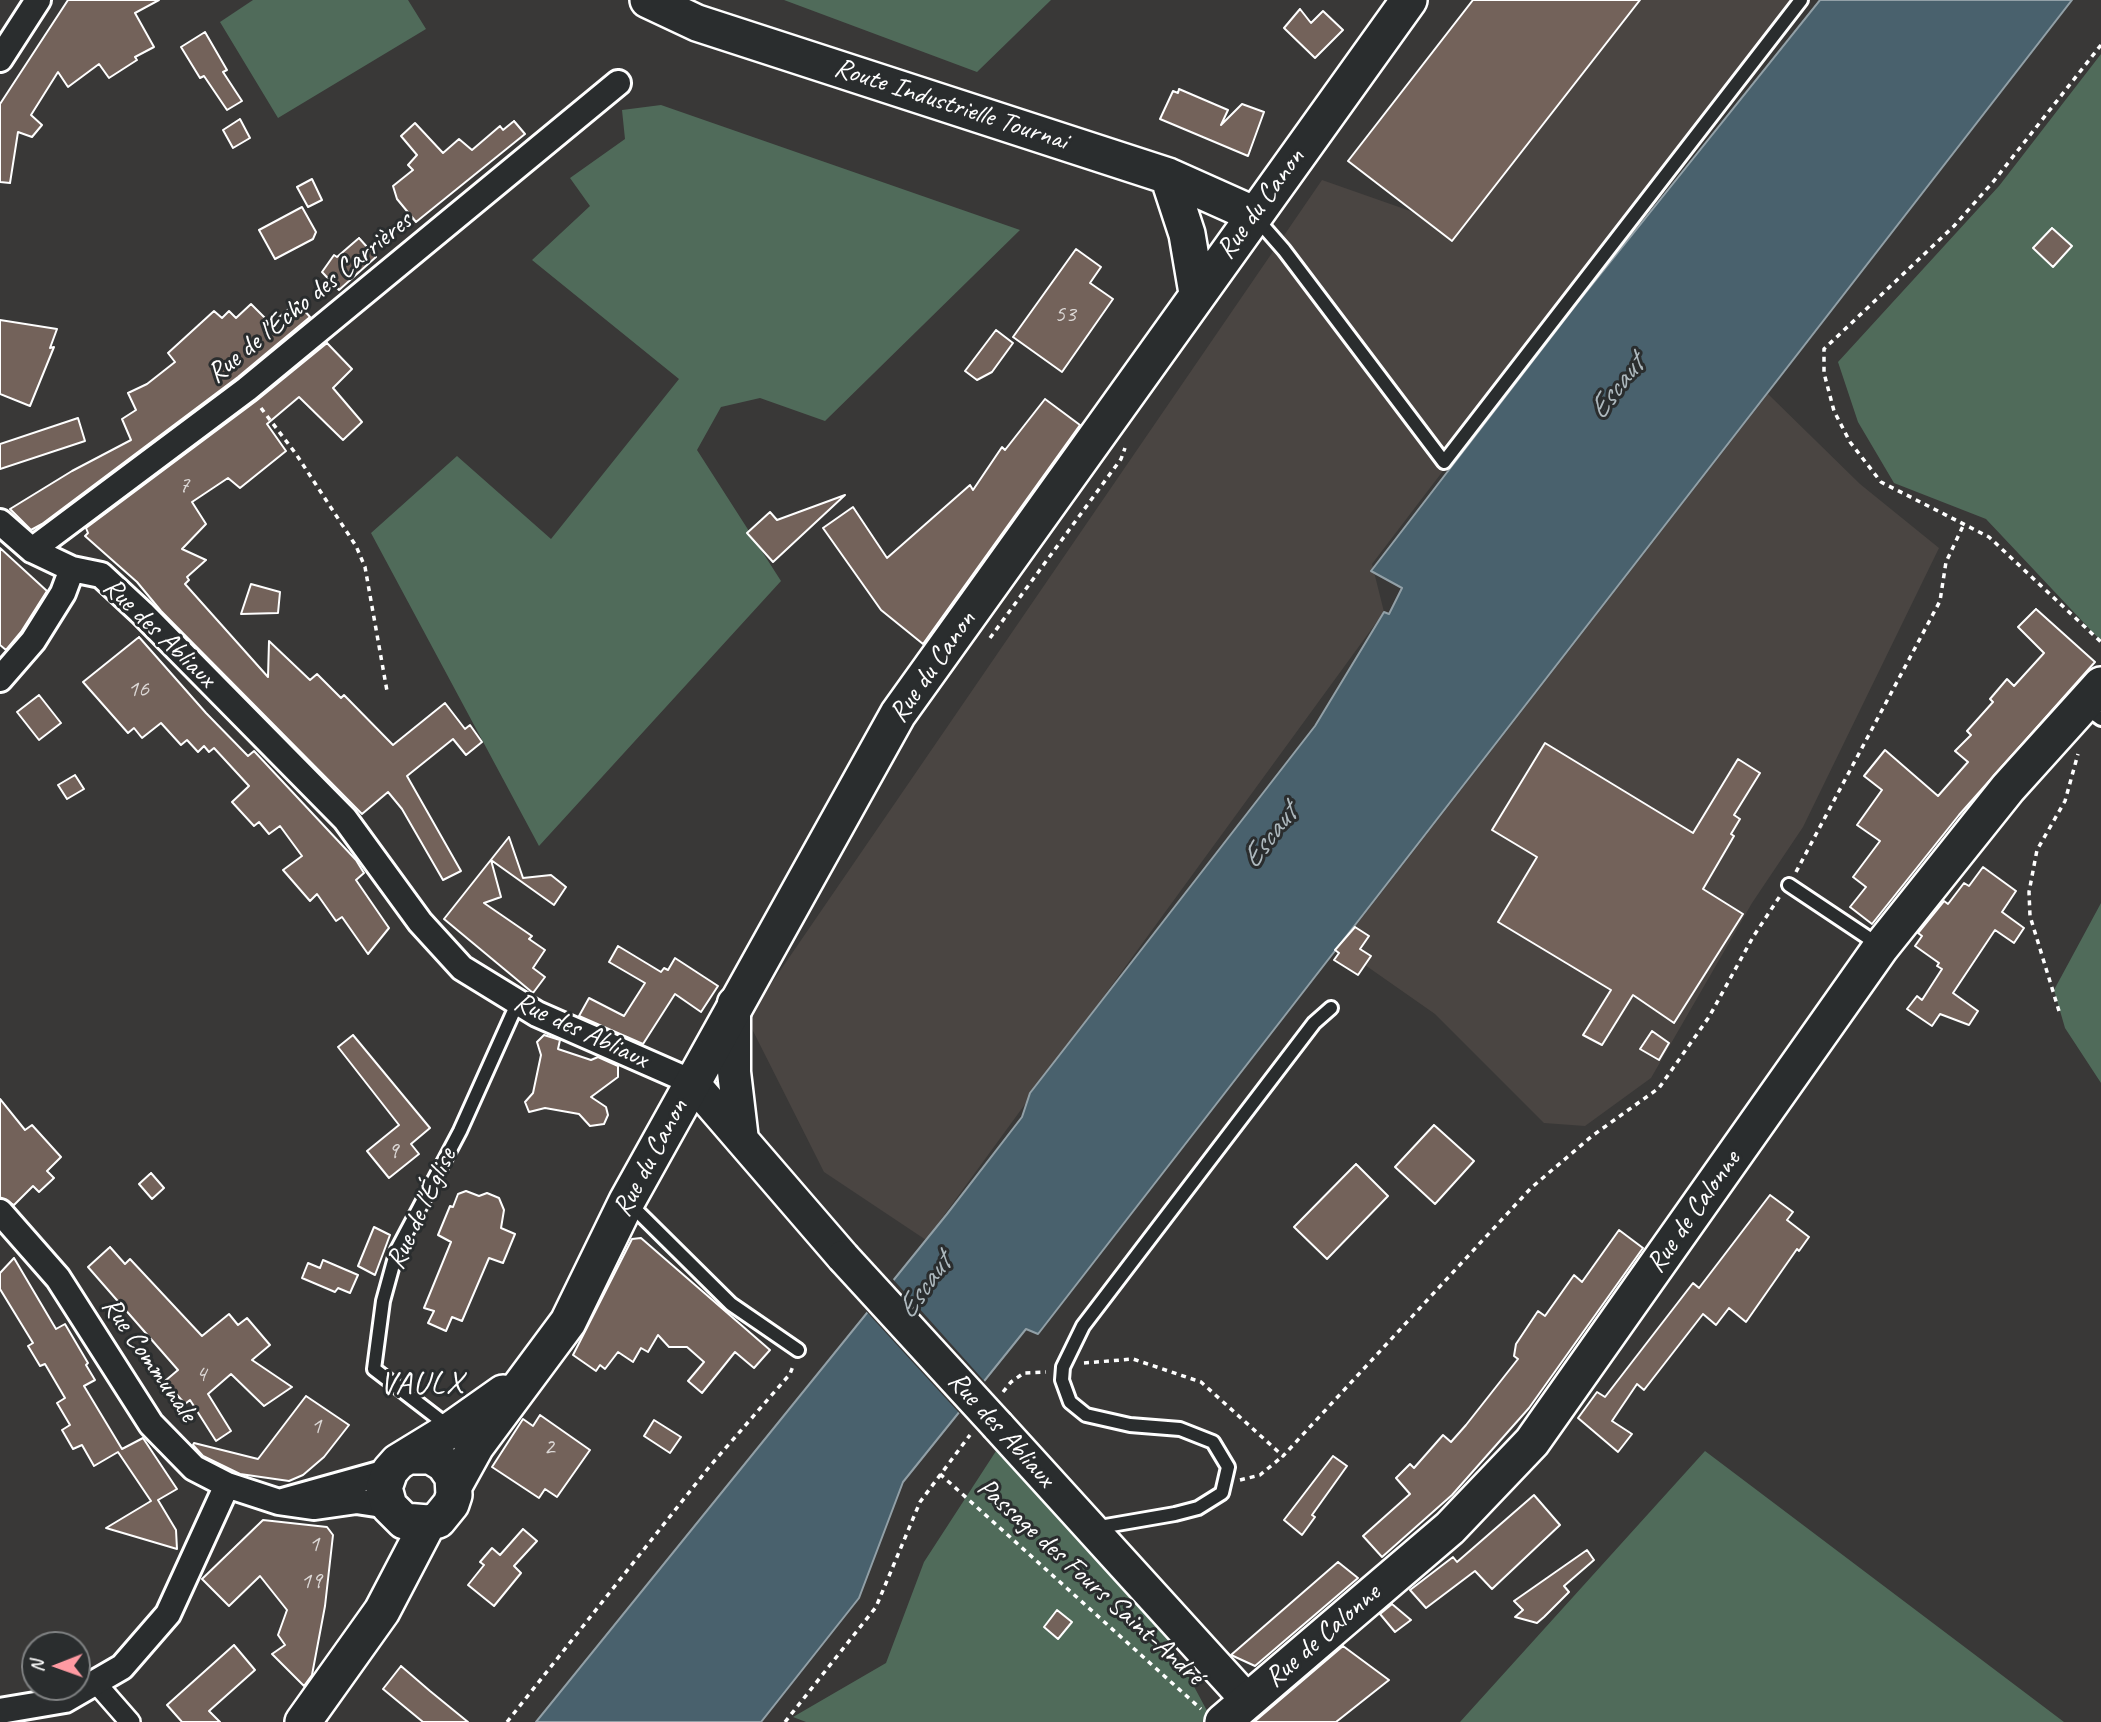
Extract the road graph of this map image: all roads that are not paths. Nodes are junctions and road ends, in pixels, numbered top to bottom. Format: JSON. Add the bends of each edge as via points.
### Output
{"nodes":[{"id":1,"x":38,"y":0,"type":"edge"},
{"id":2,"x":648,"y":0,"type":"edge"},
{"id":3,"x":1801,"y":0,"type":"edge"},
{"id":4,"x":1399,"y":4,"type":"edge"},
{"id":5,"x":0,"y":59,"type":"edge"},
{"id":6,"x":618,"y":83,"type":"dead end"},
{"id":7,"x":1168,"y":176,"type":"junction"},
{"id":8,"x":1253,"y":214,"type":"junction"},
{"id":9,"x":1197,"y":293,"type":"junction"},
{"id":10,"x":0,"y":522,"type":"edge"},
{"id":11,"x":32,"y":550,"type":"junction"},
{"id":12,"x":72,"y":569,"type":"junction"},
{"id":13,"x":0,"y":679,"type":"edge"},
{"id":14,"x":2087,"y":710,"type":"edge"},
{"id":15,"x":1789,"y":885,"type":"road end"},
{"id":16,"x":1881,"y":947,"type":"junction"},
{"id":17,"x":734,"y":1003,"type":"junction"},
{"id":18,"x":517,"y":1004,"type":"junction"},
{"id":19,"x":1331,"y":1008,"type":"dead end"},
{"id":20,"x":692,"y":1082,"type":"junction"},
{"id":21,"x":742,"y":1140,"type":"junction"},
{"id":22,"x":627,"y":1201,"type":"junction"},
{"id":23,"x":0,"y":1212,"type":"edge"},
{"id":24,"x":798,"y":1350,"type":"road end"},
{"id":25,"x":526,"y":1377,"type":"junction"},
{"id":26,"x":452,"y":1429,"type":"junction"},
{"id":27,"x":399,"y":1463,"type":"junction"},
{"id":28,"x":227,"y":1485,"type":"junction"},
{"id":29,"x":455,"y":1485,"type":"junction"},
{"id":30,"x":279,"y":1502,"type":"junction"},
{"id":31,"x":405,"y":1516,"type":"junction"},
{"id":32,"x":1090,"y":1528,"type":"junction"},
{"id":33,"x":95,"y":1682,"type":"junction"},
{"id":34,"x":0,"y":1711,"type":"edge"},
{"id":35,"x":1225,"y":1711,"type":"edge"},
{"id":36,"x":130,"y":1722,"type":"edge"},
{"id":37,"x":303,"y":1722,"type":"edge"}],
"edges":[{"from":1,"to":5,"type":"street"},
{"from":2,"to":7,"type":"main road","name":"Route Industrielle Tournai","via":[[697,23]]},
{"from":3,"to":8,"type":"lane","via":[[1444,462]]},
{"from":4,"to":8,"type":"main road","name":"Rue du Canon"},
{"from":6,"to":11,"type":"street","name":"Rue de l'Echo des Carrières","via":[[247,389]]},
{"from":7,"to":8,"type":"main road","name":"Route Industrielle Tournai"},
{"from":7,"to":9,"type":"main road","via":[[1187,234]]},
{"from":8,"to":9,"type":"main road","name":"Rue du Canon"},
{"from":9,"to":17,"type":"main road","name":"Rue du Canon","via":[[898,714]]},
{"from":10,"to":11,"type":"street","name":"Rue des Abliaux"},
{"from":11,"to":12,"type":"street","name":"Rue des Abliaux"},
{"from":12,"to":13,"type":"street","via":[[63,593],[33,640]]},
{"from":12,"to":18,"type":"street","name":"Rue des Abliaux","via":[[101,575],[142,613],[345,819],[420,922],[462,968]]},
{"from":14,"to":16,"type":"main road","name":"Rue de Calonne","via":[[2008,788]]},
{"from":15,"to":16,"type":"lane"},
{"from":16,"to":35,"type":"main road","name":"Rue de Calonne","via":[[1532,1441],[1450,1528]]},
{"from":17,"to":20,"type":"main road","name":"Rue du Canon"},
{"from":17,"to":21,"type":"street","via":[[734,1072]]},
{"from":18,"to":20,"type":"street","name":"Rue des Abliaux"},
{"from":18,"to":26,"type":"lane","name":"Rue de l'Église","via":[[460,1131],[397,1250],[383,1301],[374,1370]]},
{"from":19,"to":32,"type":"lane","via":[[1314,1023],[1083,1326],[1063,1367],[1062,1380],[1070,1402],[1086,1415],[1180,1429],[1213,1442],[1228,1466],[1222,1493],[1198,1508]]},
{"from":20,"to":21,"type":"street","name":"Rue des Abliaux"},
{"from":20,"to":22,"type":"main road","name":"Rue du Canon"},
{"from":21,"to":32,"type":"street","name":"Rue des Abliaux","bridge":true,"via":[[988,1420]]},
{"from":22,"to":24,"type":"lane","via":[[731,1304]]},
{"from":22,"to":25,"type":"main road","name":"Rue du Canon","via":[[568,1322]]},
{"from":23,"to":28,"type":"street","name":"Rue Communale","via":[[58,1278],[151,1424],[194,1468]]},
{"from":25,"to":26,"type":"main road"},
{"from":25,"to":29,"type":"main road","name":"Rue du Canon","via":[[476,1446]]},
{"from":26,"to":27,"type":"main road"},
{"from":27,"to":29,"type":"main road","via":[[424,1454],[438,1459]]},
{"from":27,"to":30,"type":"street"},
{"from":27,"to":31,"type":"main road","via":[[384,1488]]},
{"from":28,"to":30,"type":"street","name":"Rue Communale"},
{"from":28,"to":33,"type":"street","via":[[168,1614],[122,1667]]},
{"from":29,"to":31,"type":"main road","via":[[446,1513]]},
{"from":30,"to":31,"type":"street","name":"Rue Communale","via":[[314,1507],[356,1501]]},
{"from":31,"to":37,"type":"main road","via":[[382,1611]]},
{"from":32,"to":35,"type":"street","name":"Rue des Abliaux"},
{"from":33,"to":34,"type":"street","via":[[65,1700]]},
{"from":33,"to":36,"type":"street"}]}
